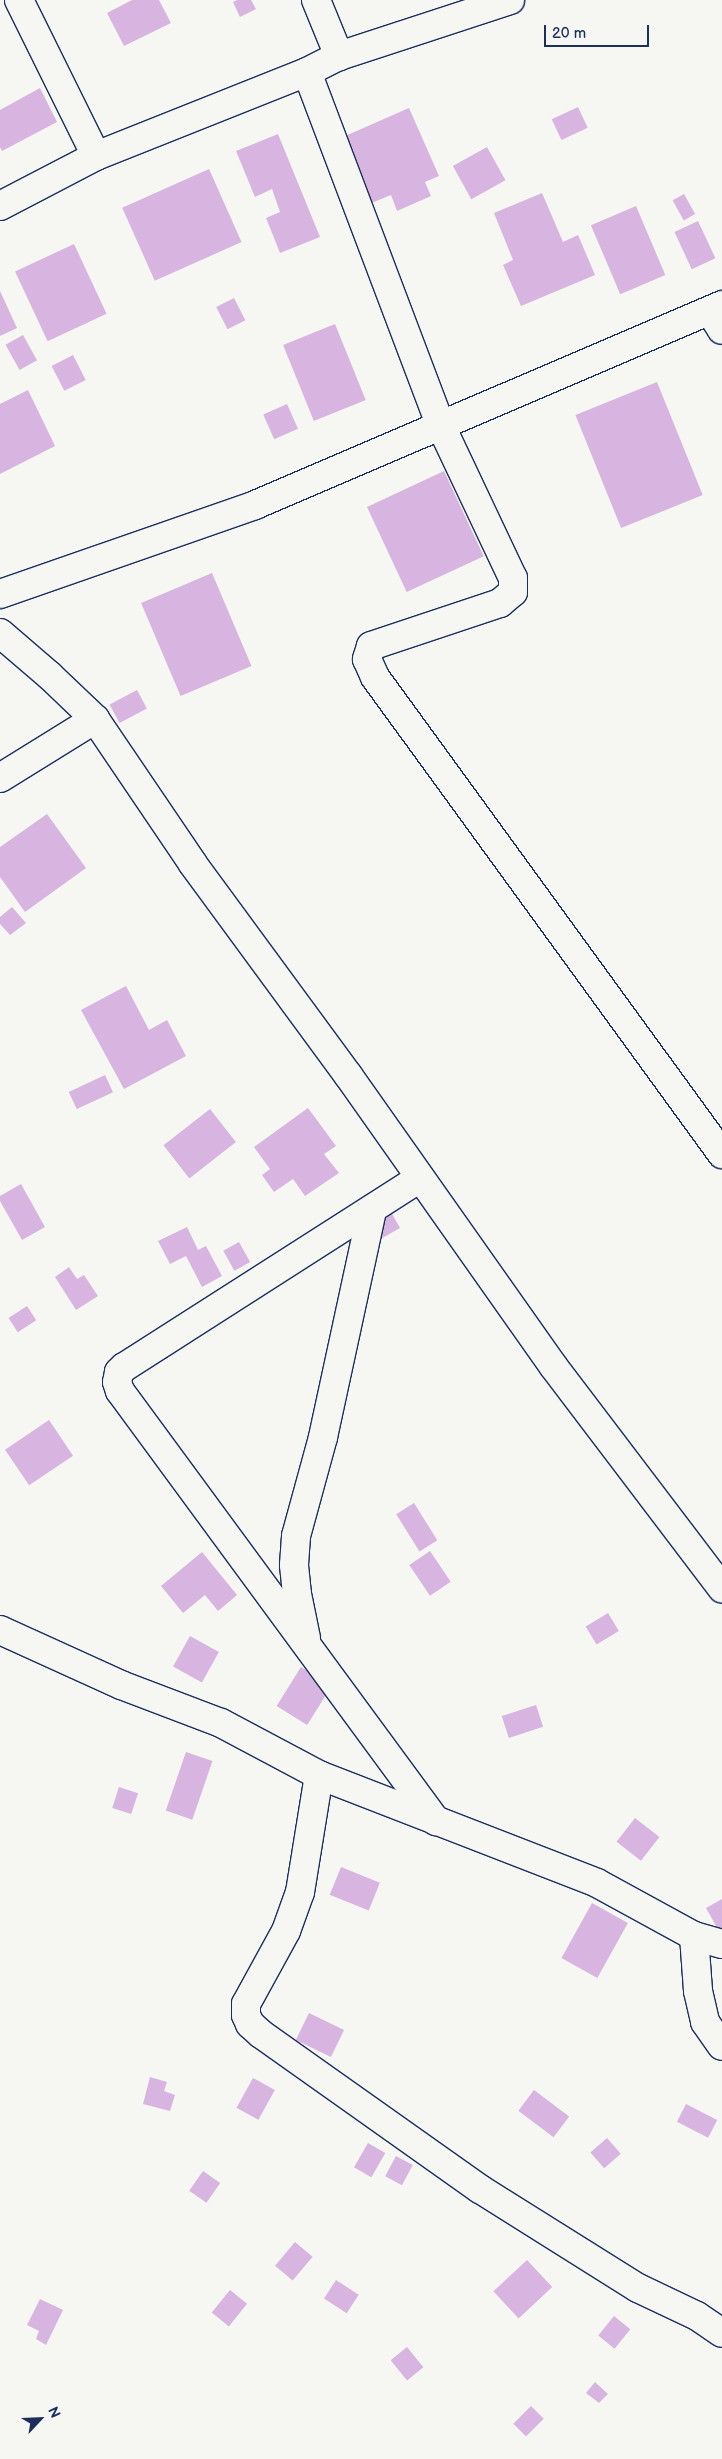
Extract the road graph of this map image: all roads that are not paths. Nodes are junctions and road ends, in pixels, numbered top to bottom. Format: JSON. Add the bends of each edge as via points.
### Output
{"nodes":[{"id":1,"x":19,"y":0,"type":"edge"},
{"id":2,"x":316,"y":0,"type":"edge"},
{"id":3,"x":510,"y":0,"type":"edge"},
{"id":4,"x":339,"y":56,"type":"junction"},
{"id":5,"x":307,"y":72,"type":"junction"},
{"id":6,"x":96,"y":156,"type":"junction"},
{"id":7,"x":0,"y":206,"type":"edge"},
{"id":8,"x":718,"y":315,"type":"edge"},
{"id":9,"x":441,"y":426,"type":"junction"},
{"id":10,"x":0,"y":594,"type":"edge"},
{"id":11,"x":0,"y":633,"type":"edge"},
{"id":12,"x":95,"y":719,"type":"junction"},
{"id":13,"x":0,"y":778,"type":"edge"},
{"id":14,"x":722,"y":1154,"type":"edge"},
{"id":15,"x":420,"y":1178,"type":"junction"},
{"id":16,"x":372,"y":1210,"type":"junction"},
{"id":17,"x":722,"y":1588,"type":"edge"},
{"id":18,"x":0,"y":1630,"type":"edge"},
{"id":19,"x":307,"y":1645,"type":"junction"},
{"id":20,"x":318,"y":1775,"type":"junction"},
{"id":21,"x":436,"y":1821,"type":"junction"},
{"id":22,"x":694,"y":1936,"type":"junction"},
{"id":23,"x":722,"y":1944,"type":"edge"},
{"id":24,"x":722,"y":2046,"type":"edge"},
{"id":25,"x":722,"y":2333,"type":"edge"}],
"edges":[{"from":1,"to":6,"type":"street"},
{"from":2,"to":4,"type":"street"},
{"from":3,"to":4,"type":"street"},
{"from":4,"to":5,"type":"street"},
{"from":5,"to":6,"type":"street"},
{"from":5,"to":9,"type":"street"},
{"from":6,"to":7,"type":"street"},
{"from":8,"to":9,"type":"street"},
{"from":9,"to":10,"type":"street","via":[[255,505]]},
{"from":9,"to":14,"type":"street","via":[[513,578],[514,592],[500,603],[371,646],[367,660],[375,677]]},
{"from":11,"to":12,"type":"street"},
{"from":12,"to":13,"type":"street"},
{"from":12,"to":15,"type":"street","via":[[193,864]]},
{"from":15,"to":16,"type":"street"},
{"from":15,"to":17,"type":"street","via":[[554,1367]]},
{"from":16,"to":19,"type":"street","via":[[323,1437],[296,1536],[294,1565]]},
{"from":16,"to":19,"type":"street","via":[[124,1367],[117,1382],[120,1391]]},
{"from":18,"to":20,"type":"street","via":[[121,1685],[222,1723]]},
{"from":19,"to":21,"type":"street"},
{"from":20,"to":21,"type":"street"},
{"from":20,"to":25,"type":"street","via":[[300,1892],[286,1931],[246,2004],[250,2024],[480,2188],[638,2288],[697,2316]]},
{"from":21,"to":22,"type":"street","via":[[597,1883]]},
{"from":22,"to":23,"type":"street"},
{"from":22,"to":24,"type":"street","via":[[698,1991],[705,2022]]}]}
